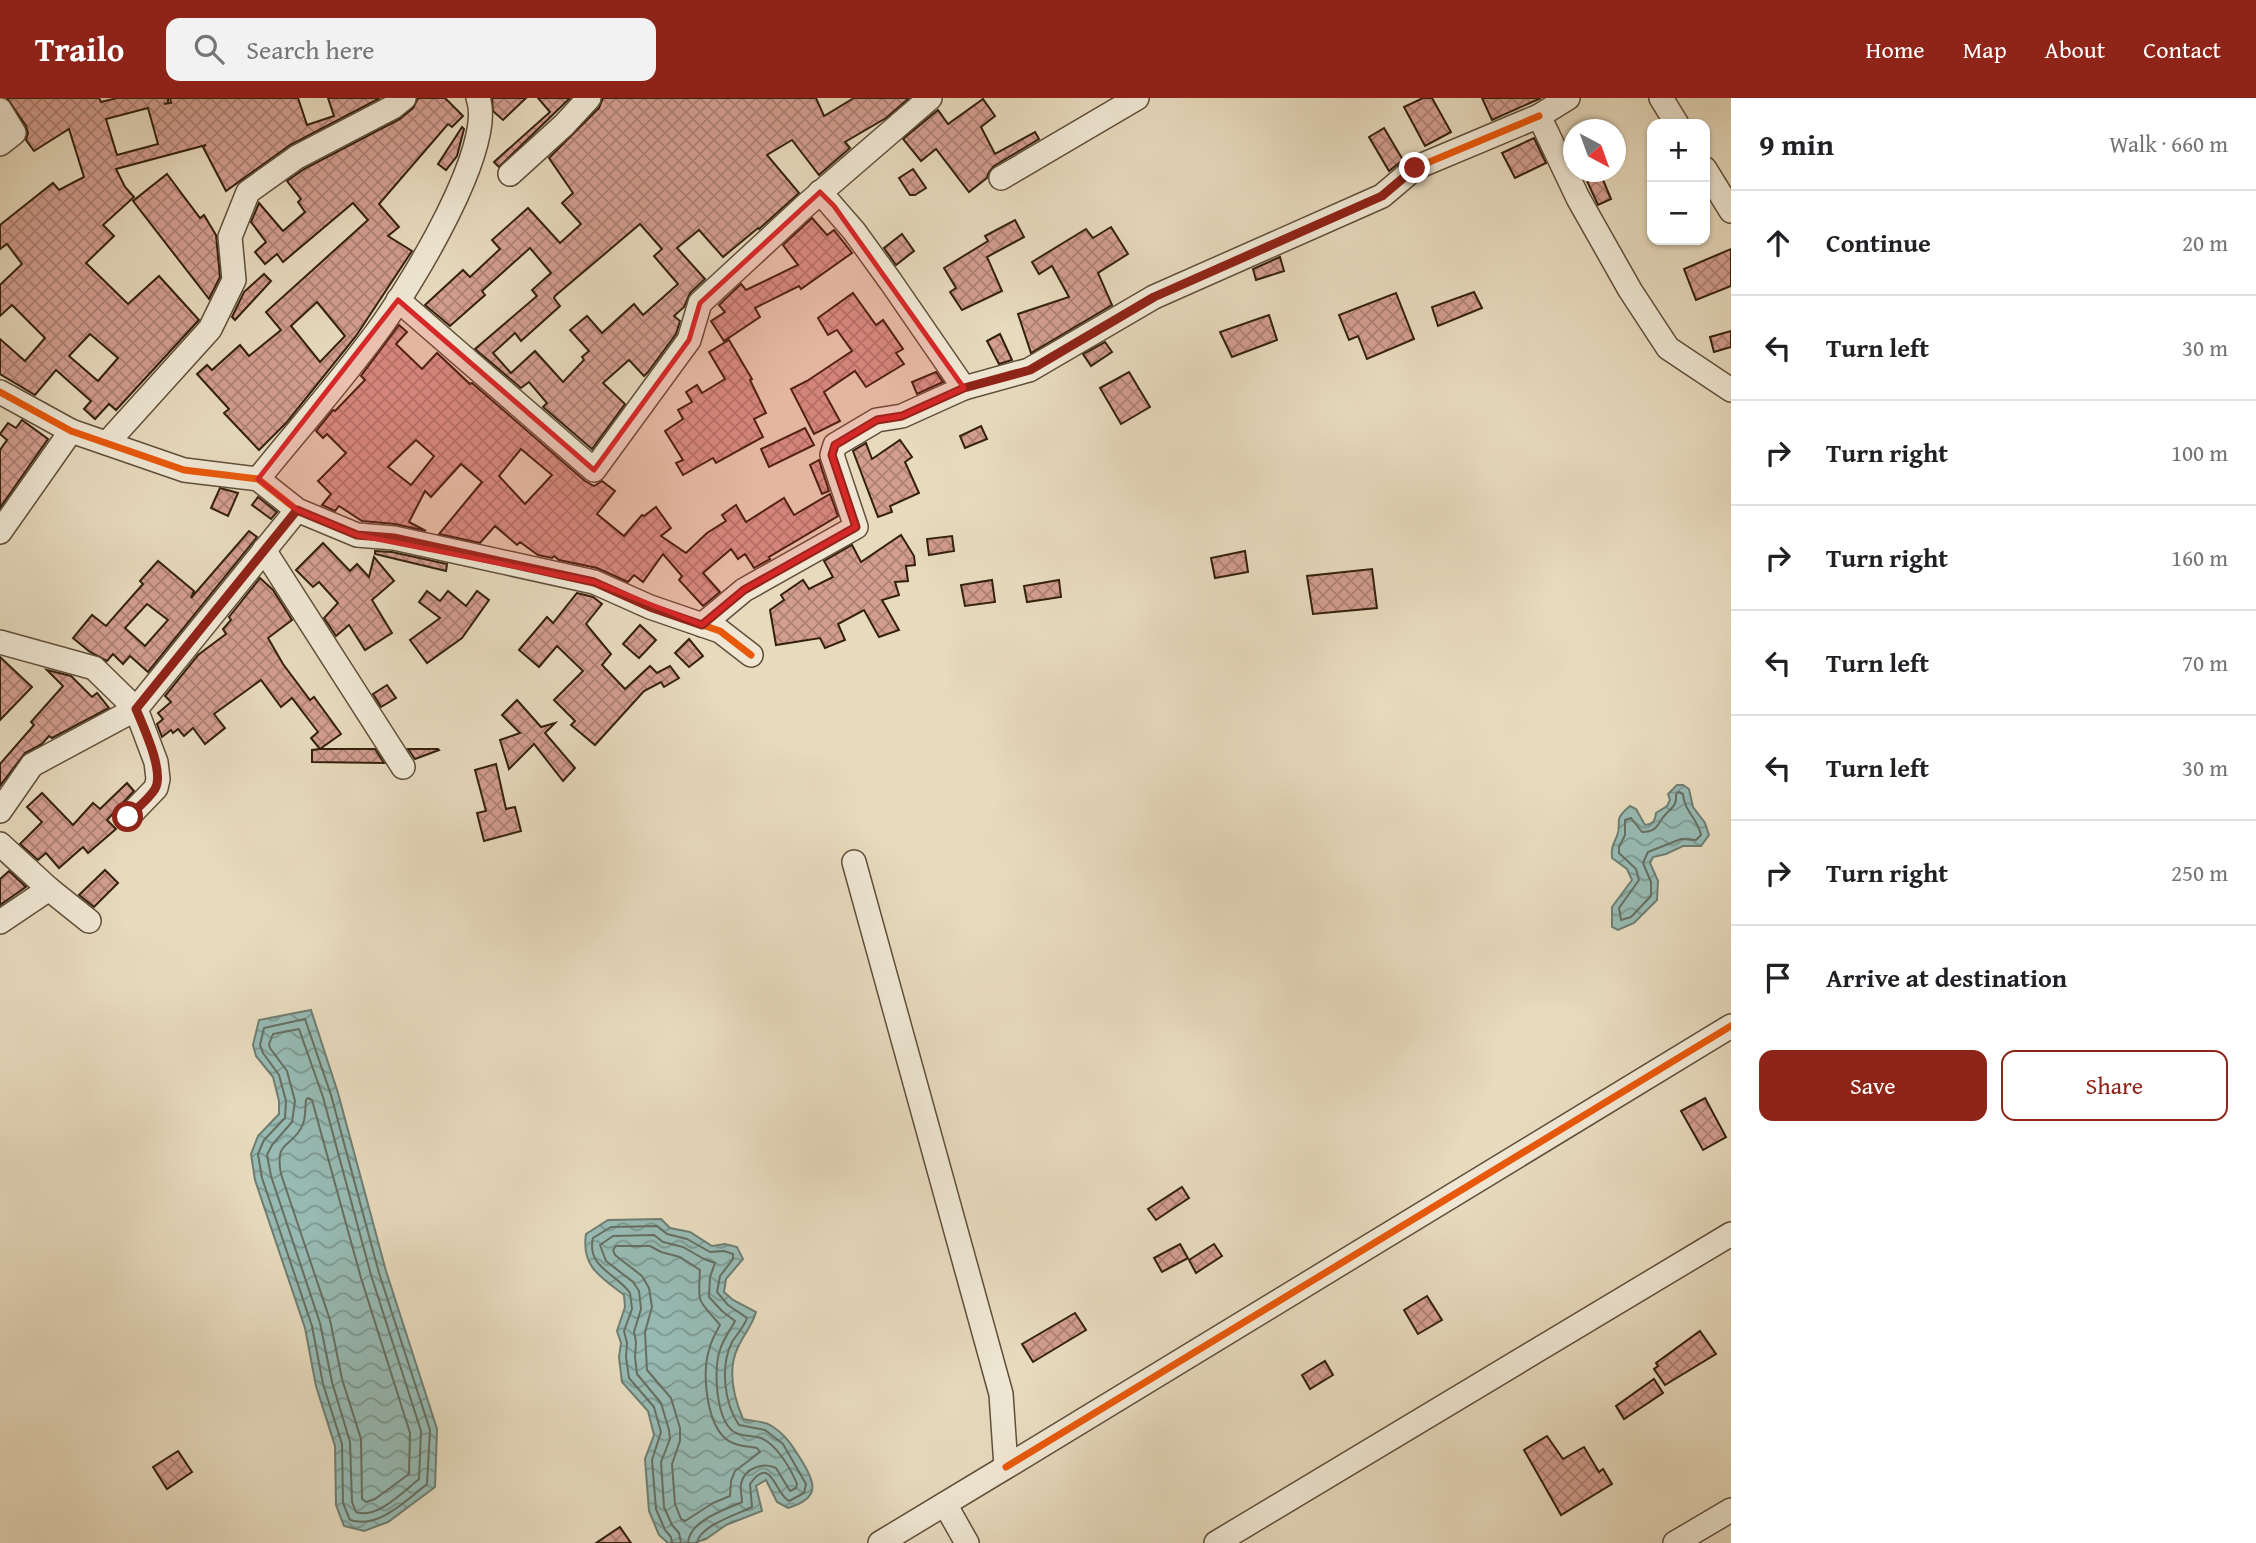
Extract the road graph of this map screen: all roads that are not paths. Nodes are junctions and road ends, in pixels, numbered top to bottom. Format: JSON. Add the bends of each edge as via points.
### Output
{"nodes":[{"id":1,"x":404,"y":98,"type":"edge"},
{"id":2,"x":478,"y":98,"type":"edge"},
{"id":3,"x":589,"y":98,"type":"edge"},
{"id":4,"x":930,"y":98,"type":"edge"},
{"id":5,"x":1137,"y":98,"type":"edge"},
{"id":6,"x":1568,"y":98,"type":"edge"},
{"id":7,"x":1661,"y":98,"type":"edge"},
{"id":8,"x":0,"y":110,"type":"edge"},
{"id":9,"x":1539,"y":116,"type":"junction"},
{"id":10,"x":1674,"y":119,"type":"edge"},
{"id":11,"x":0,"y":144,"type":"edge"},
{"id":12,"x":510,"y":174,"type":"dead end"},
{"id":13,"x":1710,"y":177,"type":"edge"},
{"id":14,"x":1001,"y":178,"type":"dead end"},
{"id":15,"x":820,"y":192,"type":"junction"},
{"id":16,"x":1731,"y":211,"type":"edge"},
{"id":17,"x":398,"y":300,"type":"junction"},
{"id":18,"x":964,"y":388,"type":"junction"},
{"id":19,"x":1731,"y":390,"type":"edge"},
{"id":20,"x":3,"y":400,"type":"edge"},
{"id":21,"x":71,"y":431,"type":"junction"},
{"id":22,"x":107,"y":443,"type":"junction"},
{"id":23,"x":258,"y":479,"type":"junction"},
{"id":24,"x":297,"y":510,"type":"junction"},
{"id":25,"x":0,"y":532,"type":"edge"},
{"id":26,"x":264,"y":550,"type":"junction"},
{"id":27,"x":702,"y":625,"type":"junction"},
{"id":28,"x":0,"y":642,"type":"edge"},
{"id":29,"x":751,"y":655,"type":"dead end"},
{"id":30,"x":136,"y":709,"type":"junction"},
{"id":31,"x":403,"y":767,"type":"dead end"},
{"id":32,"x":0,"y":811,"type":"edge"},
{"id":33,"x":128,"y":817,"type":"dead end"},
{"id":34,"x":0,"y":844,"type":"edge"},
{"id":35,"x":854,"y":862,"type":"dead end"},
{"id":36,"x":49,"y":889,"type":"junction"},
{"id":37,"x":89,"y":921,"type":"dead end"},
{"id":38,"x":0,"y":922,"type":"edge"},
{"id":39,"x":1731,"y":1026,"type":"edge"},
{"id":40,"x":1731,"y":1234,"type":"edge"},
{"id":41,"x":1006,"y":1467,"type":"junction"},
{"id":42,"x":945,"y":1504,"type":"junction"},
{"id":43,"x":1731,"y":1510,"type":"edge"},
{"id":44,"x":885,"y":1542,"type":"edge"},
{"id":45,"x":967,"y":1543,"type":"edge"},
{"id":46,"x":1216,"y":1543,"type":"edge"},
{"id":47,"x":1675,"y":1543,"type":"edge"}],
"edges":[{"from":1,"to":22,"type":"street","via":[[297,157],[248,192],[230,237],[234,280],[210,329]]},
{"from":2,"to":17,"type":"street","via":[[482,108],[472,162],[426,256]]},
{"from":3,"to":12,"type":"street"},
{"from":4,"to":15,"type":"street"},
{"from":5,"to":14,"type":"street"},
{"from":6,"to":9,"type":"street"},
{"from":7,"to":10,"type":"street"},
{"from":8,"to":11,"type":"street","via":[[14,133]]},
{"from":9,"to":18,"type":"street","via":[[1415,168],[1382,196],[1154,297],[1030,370]]},
{"from":9,"to":19,"type":"street","via":[[1578,198],[1668,348]]},
{"from":13,"to":16,"type":"street"},
{"from":15,"to":17,"type":"street","via":[[700,303],[689,340],[594,470]]},
{"from":15,"to":18,"type":"street","via":[[869,251]]},
{"from":17,"to":23,"type":"street"},
{"from":18,"to":27,"type":"street","via":[[902,416],[877,420],[835,445],[832,455],[856,527],[744,590]]},
{"from":20,"to":21,"type":"street"},
{"from":21,"to":22,"type":"street"},
{"from":21,"to":25,"type":"street"},
{"from":22,"to":23,"type":"street","via":[[184,470]]},
{"from":23,"to":24,"type":"street"},
{"from":24,"to":26,"type":"street"},
{"from":24,"to":27,"type":"street","via":[[357,535],[394,538],[594,582]]},
{"from":26,"to":30,"type":"street"},
{"from":26,"to":31,"type":"street"},
{"from":27,"to":29,"type":"street","via":[[720,631]]},
{"from":28,"to":30,"type":"street","via":[[94,668]]},
{"from":30,"to":32,"type":"street","via":[[32,765]]},
{"from":30,"to":33,"type":"street","via":[[158,779],[156,788]]},
{"from":34,"to":36,"type":"street"},
{"from":35,"to":41,"type":"street","via":[[1001,1394]]},
{"from":36,"to":37,"type":"street"},
{"from":36,"to":38,"type":"street"},
{"from":39,"to":41,"type":"street"},
{"from":40,"to":46,"type":"street"},
{"from":41,"to":42,"type":"street"},
{"from":42,"to":44,"type":"street"},
{"from":42,"to":45,"type":"street"},
{"from":43,"to":47,"type":"street"}]}
